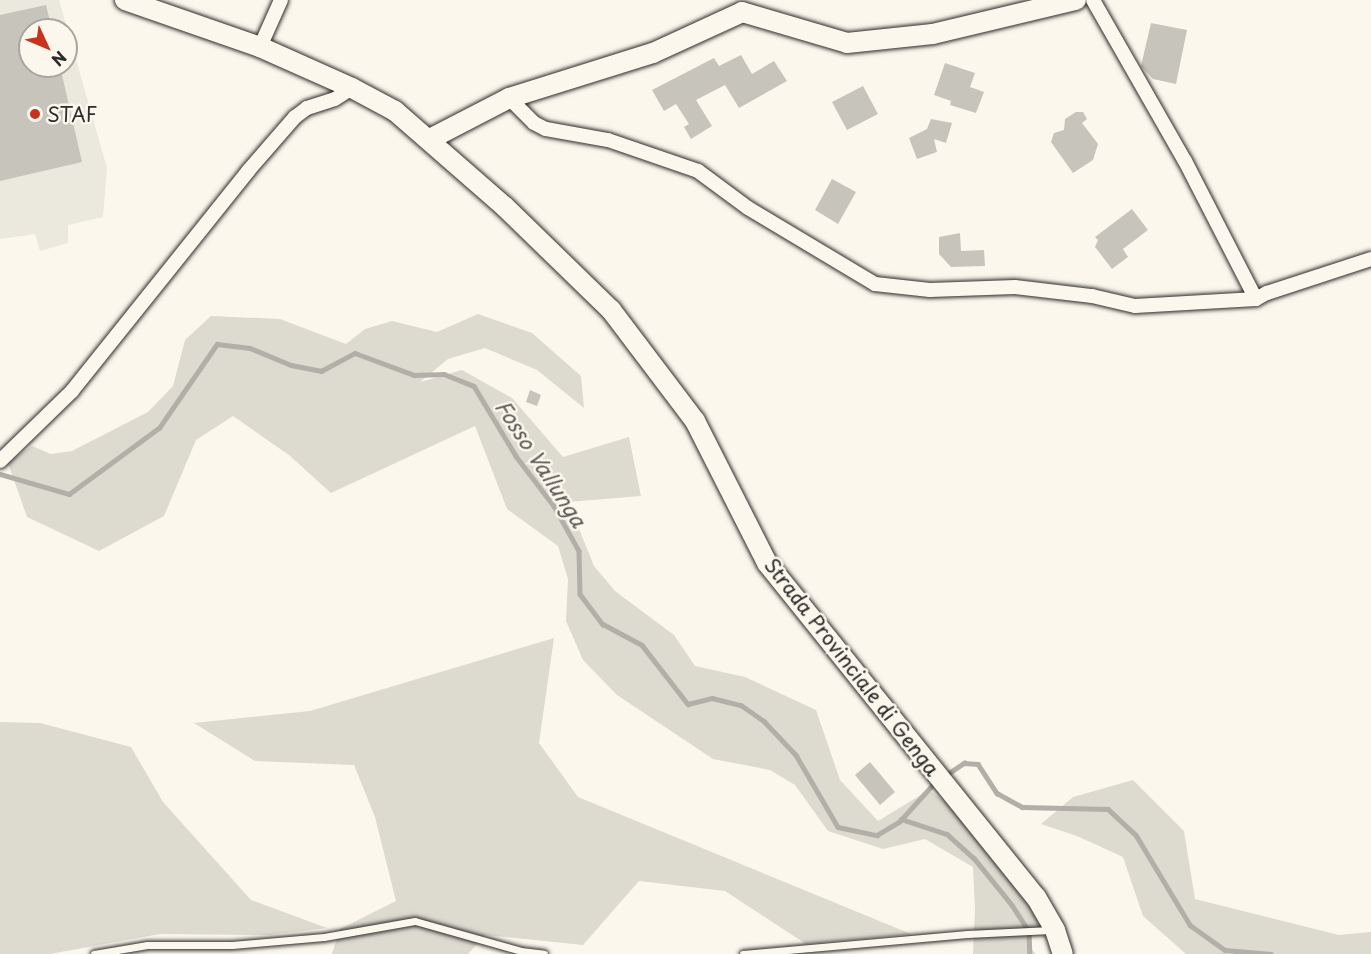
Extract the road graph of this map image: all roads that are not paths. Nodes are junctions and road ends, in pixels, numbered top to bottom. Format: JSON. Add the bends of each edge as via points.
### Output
{"nodes":[{"id":1,"x":125,"y":0,"type":"edge"},
{"id":2,"x":281,"y":0,"type":"edge"},
{"id":3,"x":1076,"y":0,"type":"edge"},
{"id":4,"x":1093,"y":0,"type":"edge"},
{"id":5,"x":260,"y":47,"type":"junction"},
{"id":6,"x":352,"y":88,"type":"junction"},
{"id":7,"x":509,"y":98,"type":"junction"},
{"id":8,"x":430,"y":139,"type":"junction"},
{"id":9,"x":1371,"y":259,"type":"edge"},
{"id":10,"x":1256,"y":299,"type":"junction"},
{"id":11,"x":0,"y":461,"type":"edge"},
{"id":12,"x":1055,"y":930,"type":"junction"},
{"id":13,"x":94,"y":954,"type":"edge"},
{"id":14,"x":544,"y":954,"type":"edge"},
{"id":15,"x":743,"y":954,"type":"edge"},
{"id":16,"x":1063,"y":954,"type":"edge"}],
"edges":[{"from":1,"to":5,"type":"main road","name":"Strada Provinciale di Genga"},
{"from":2,"to":5,"type":"street"},
{"from":3,"to":7,"type":"main road","via":[[933,34],[847,43],[742,12],[653,53]]},
{"from":4,"to":10,"type":"street","via":[[1185,161]]},
{"from":5,"to":6,"type":"main road","name":"Strada Provinciale di Genga"},
{"from":6,"to":8,"type":"main road","name":"Strada Provinciale di Genga","via":[[395,111]]},
{"from":6,"to":11,"type":"street","via":[[295,117],[72,391]]},
{"from":7,"to":8,"type":"main road"},
{"from":7,"to":10,"type":"street","via":[[534,123],[546,129],[608,140],[698,171],[748,208],[874,284],[930,290],[1015,287],[1135,306]]},
{"from":8,"to":12,"type":"main road","name":"Strada Provinciale di Genga","via":[[611,310],[695,421],[767,563],[1036,897]]},
{"from":9,"to":10,"type":"street"},
{"from":12,"to":15,"type":"lane"},
{"from":12,"to":16,"type":"main road","name":"Strada Provinciale di Genga"},
{"from":13,"to":14,"type":"lane","via":[[171,944],[232,945],[324,937],[415,921]]}]}
